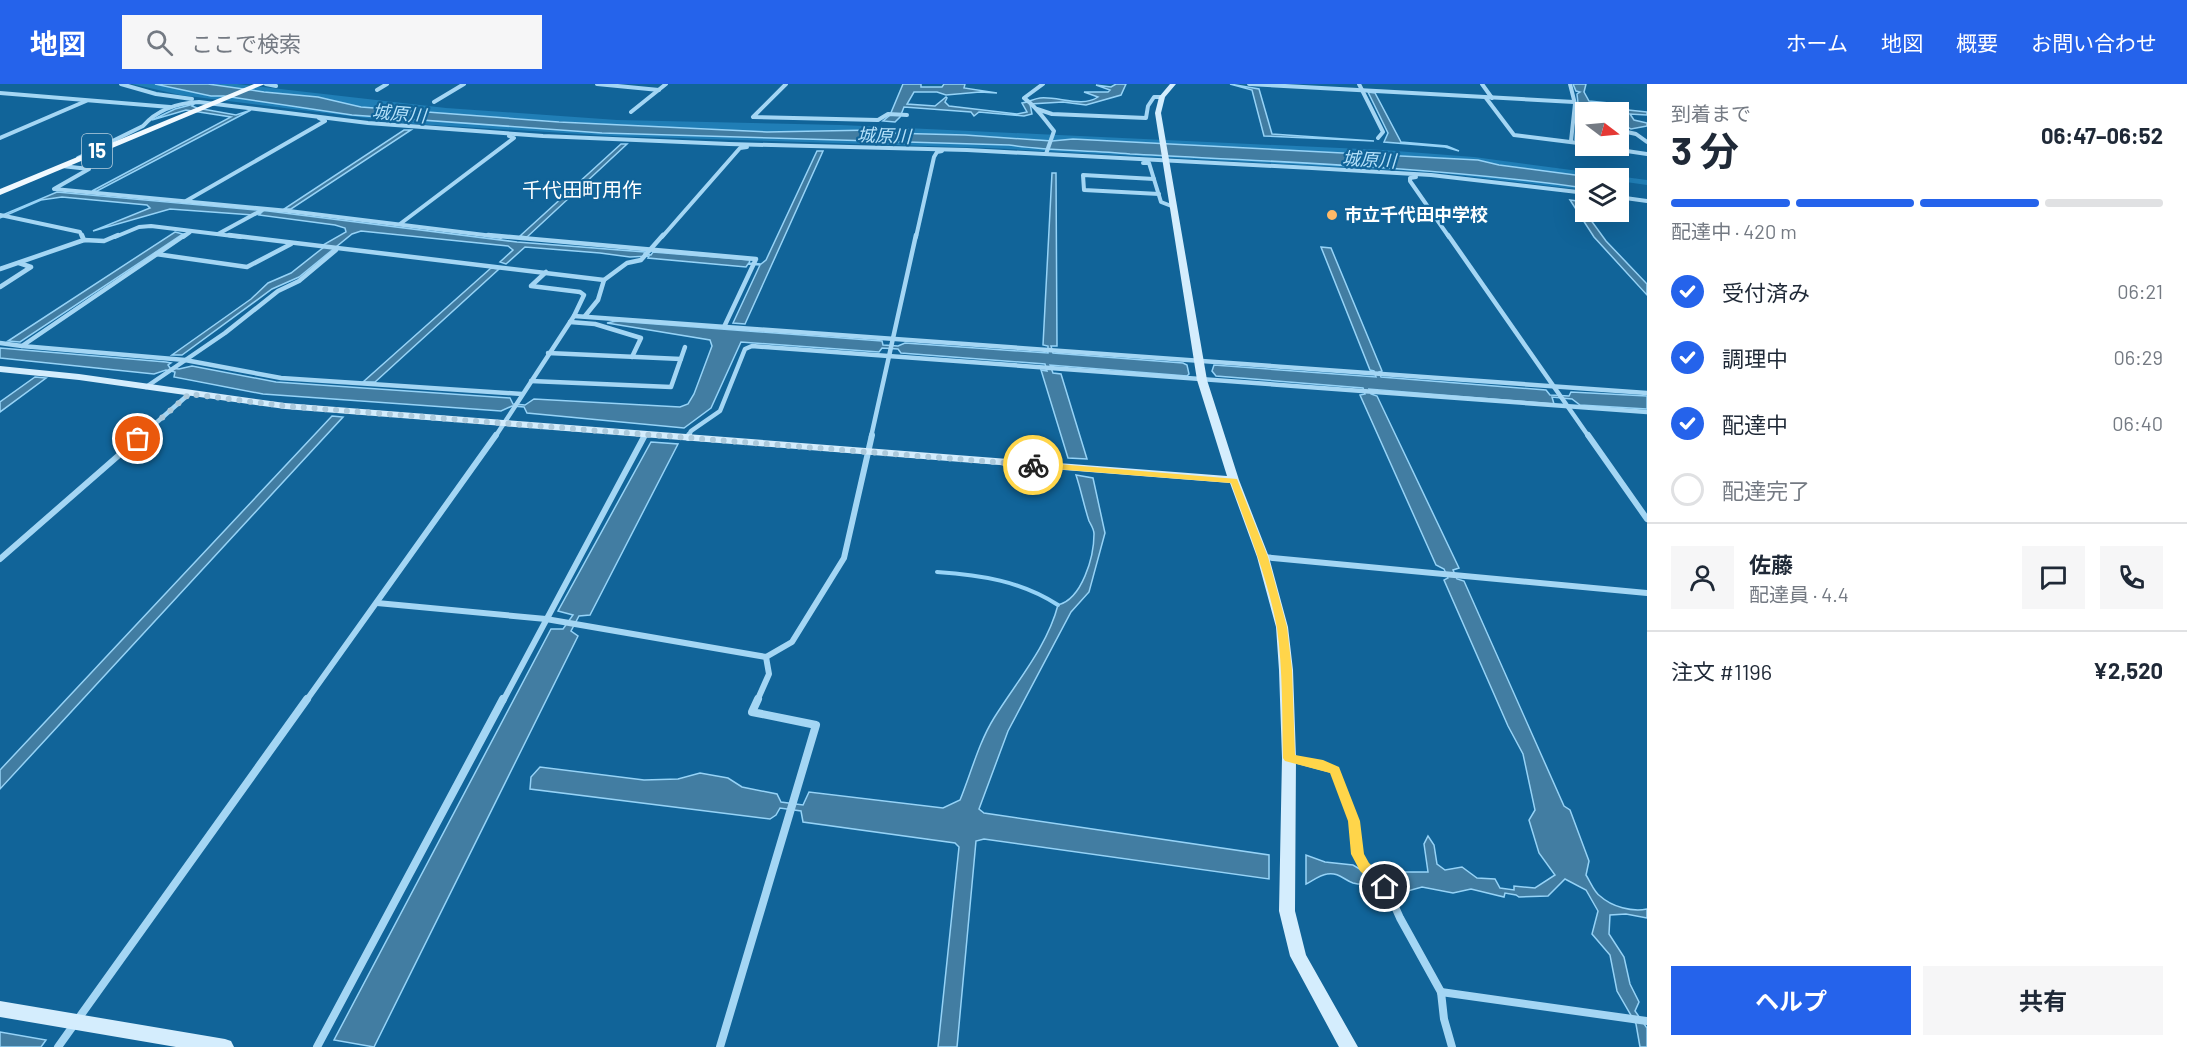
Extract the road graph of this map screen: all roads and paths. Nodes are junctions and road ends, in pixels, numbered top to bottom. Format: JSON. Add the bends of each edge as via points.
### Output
{"nodes":[{"id":1,"x":121,"y":84,"type":"edge"},
{"id":2,"x":261,"y":84,"type":"edge"},
{"id":3,"x":266,"y":84,"type":"edge"},
{"id":4,"x":387,"y":84,"type":"edge"},
{"id":5,"x":464,"y":84,"type":"edge"},
{"id":6,"x":597,"y":84,"type":"edge"},
{"id":7,"x":666,"y":84,"type":"edge"},
{"id":8,"x":786,"y":84,"type":"edge"},
{"id":9,"x":1043,"y":84,"type":"edge"},
{"id":10,"x":1173,"y":84,"type":"edge"},
{"id":11,"x":1249,"y":84,"type":"edge"},
{"id":12,"x":1359,"y":84,"type":"edge"},
{"id":13,"x":1482,"y":84,"type":"edge"},
{"id":14,"x":1570,"y":84,"type":"edge"},
{"id":15,"x":1288,"y":85,"type":"edge"},
{"id":16,"x":276,"y":86,"type":"dead end"},
{"id":17,"x":377,"y":90,"type":"dead end"},
{"id":18,"x":659,"y":90,"type":"junction"},
{"id":19,"x":1363,"y":91,"type":"junction"},
{"id":20,"x":0,"y":93,"type":"edge"},
{"id":21,"x":1162,"y":97,"type":"junction"},
{"id":22,"x":1486,"y":98,"type":"junction"},
{"id":23,"x":1492,"y":98,"type":"junction"},
{"id":24,"x":86,"y":101,"type":"junction"},
{"id":25,"x":434,"y":102,"type":"dead end"},
{"id":26,"x":1574,"y":102,"type":"junction"},
{"id":27,"x":217,"y":103,"type":"junction"},
{"id":28,"x":170,"y":107,"type":"junction"},
{"id":29,"x":1037,"y":109,"type":"junction"},
{"id":30,"x":631,"y":112,"type":"dead end"},
{"id":31,"x":1575,"y":114,"type":"joint"},
{"id":32,"x":311,"y":115,"type":"junction"},
{"id":33,"x":907,"y":116,"type":"dead end"},
{"id":34,"x":493,"y":132,"type":"junction"},
{"id":35,"x":1629,"y":132,"type":"edge"},
{"id":36,"x":0,"y":138,"type":"edge"},
{"id":37,"x":1378,"y":138,"type":"dead end"},
{"id":38,"x":1571,"y":141,"type":"junction"},
{"id":39,"x":1575,"y":142,"type":"edge"},
{"id":40,"x":1647,"y":142,"type":"edge"},
{"id":41,"x":777,"y":145,"type":"junction"},
{"id":42,"x":967,"y":150,"type":"junction"},
{"id":43,"x":1629,"y":151,"type":"edge"},
{"id":44,"x":1046,"y":154,"type":"junction"},
{"id":45,"x":1647,"y":154,"type":"edge"},
{"id":46,"x":1059,"y":155,"type":"junction"},
{"id":47,"x":75,"y":160,"type":"junction"},
{"id":48,"x":1167,"y":161,"type":"junction"},
{"id":49,"x":1221,"y":164,"type":"junction"},
{"id":50,"x":61,"y":166,"type":"junction"},
{"id":51,"x":1453,"y":177,"type":"junction"},
{"id":52,"x":1410,"y":178,"type":"junction"},
{"id":53,"x":1154,"y":179,"type":"junction"},
{"id":54,"x":0,"y":192,"type":"edge"},
{"id":55,"x":1575,"y":192,"type":"edge"},
{"id":56,"x":1159,"y":194,"type":"junction"},
{"id":57,"x":1629,"y":199,"type":"edge"},
{"id":58,"x":186,"y":201,"type":"junction"},
{"id":59,"x":1647,"y":201,"type":"edge"},
{"id":60,"x":1174,"y":207,"type":"junction"},
{"id":61,"x":261,"y":211,"type":"junction"},
{"id":62,"x":3,"y":216,"type":"edge"},
{"id":63,"x":399,"y":225,"type":"junction"},
{"id":64,"x":190,"y":232,"type":"junction"},
{"id":65,"x":218,"y":234,"type":"junction"},
{"id":66,"x":84,"y":240,"type":"junction"},
{"id":67,"x":291,"y":244,"type":"junction"},
{"id":68,"x":335,"y":250,"type":"junction"},
{"id":69,"x":647,"y":253,"type":"junction"},
{"id":70,"x":156,"y":254,"type":"junction"},
{"id":71,"x":18,"y":262,"type":"junction"},
{"id":72,"x":1,"y":269,"type":"edge"},
{"id":73,"x":546,"y":272,"type":"junction"},
{"id":74,"x":604,"y":280,"type":"junction"},
{"id":75,"x":0,"y":287,"type":"edge"},
{"id":76,"x":574,"y":316,"type":"junction"},
{"id":77,"x":585,"y":316,"type":"junction"},
{"id":78,"x":570,"y":322,"type":"junction"},
{"id":79,"x":724,"y":327,"type":"junction"},
{"id":80,"x":0,"y":343,"type":"edge"},
{"id":81,"x":892,"y":344,"type":"junction"},
{"id":82,"x":22,"y":345,"type":"junction"},
{"id":83,"x":685,"y":347,"type":"dead end"},
{"id":84,"x":548,"y":353,"type":"junction"},
{"id":85,"x":632,"y":357,"type":"junction"},
{"id":86,"x":889,"y":357,"type":"junction"},
{"id":87,"x":681,"y":359,"type":"junction"},
{"id":88,"x":185,"y":360,"type":"junction"},
{"id":89,"x":1199,"y":360,"type":"junction"},
{"id":90,"x":0,"y":369,"type":"edge"},
{"id":91,"x":1202,"y":380,"type":"junction"},
{"id":92,"x":531,"y":381,"type":"junction"},
{"id":93,"x":146,"y":387,"type":"junction"},
{"id":94,"x":1557,"y":390,"type":"junction"},
{"id":95,"x":1647,"y":393,"type":"edge"},
{"id":96,"x":189,"y":394,"type":"junction"},
{"id":97,"x":522,"y":394,"type":"junction"},
{"id":98,"x":1569,"y":407,"type":"junction"},
{"id":99,"x":1647,"y":412,"type":"edge"},
{"id":100,"x":505,"y":424,"type":"junction"},
{"id":101,"x":645,"y":435,"type":"junction"},
{"id":102,"x":688,"y":438,"type":"junction"},
{"id":103,"x":868,"y":452,"type":"junction"},
{"id":104,"x":1234,"y":480,"type":"junction"},
{"id":105,"x":1647,"y":519,"type":"edge"},
{"id":106,"x":1263,"y":557,"type":"junction"},
{"id":107,"x":0,"y":559,"type":"edge"},
{"id":108,"x":1647,"y":593,"type":"edge"},
{"id":109,"x":377,"y":603,"type":"junction"},
{"id":110,"x":546,"y":619,"type":"junction"},
{"id":111,"x":766,"y":657,"type":"junction"},
{"id":112,"x":1289,"y":758,"type":"junction"},
{"id":113,"x":1442,"y":992,"type":"junction"},
{"id":114,"x":0,"y":1009,"type":"edge"},
{"id":115,"x":1646,"y":1020,"type":"edge"},
{"id":116,"x":76,"y":1022,"type":"junction"},
{"id":117,"x":58,"y":1047,"type":"edge"},
{"id":118,"x":225,"y":1047,"type":"edge"},
{"id":119,"x":317,"y":1047,"type":"edge"},
{"id":120,"x":720,"y":1047,"type":"edge"},
{"id":121,"x":1349,"y":1047,"type":"edge"},
{"id":122,"x":1452,"y":1047,"type":"edge"}],
"edges":[{"from":1,"to":27,"type":"street","via":[[156,94]]},
{"from":2,"to":27,"type":"main road","number":"15"},
{"from":3,"to":16,"type":"street"},
{"from":4,"to":17,"type":"street"},
{"from":5,"to":25,"type":"street"},
{"from":6,"to":18,"type":"street"},
{"from":7,"to":18,"type":"street"},
{"from":8,"to":33,"type":"street","via":[[753,117],[878,120]]},
{"from":9,"to":29,"type":"street","via":[[1024,98]]},
{"from":10,"to":21,"type":"street"},
{"from":11,"to":15,"type":"street"},
{"from":12,"to":19,"type":"street"},
{"from":13,"to":23,"type":"street"},
{"from":14,"to":26,"type":"street","via":[[1575,92]]},
{"from":15,"to":19,"type":"street"},
{"from":18,"to":30,"type":"street"},
{"from":19,"to":22,"type":"street"},
{"from":19,"to":37,"type":"street","via":[[1383,132]]},
{"from":20,"to":24,"type":"street"},
{"from":21,"to":29,"type":"street","via":[[1154,97],[1146,118],[1052,114]]},
{"from":21,"to":48,"type":"street","via":[[1158,113]]},
{"from":22,"to":23,"type":"street"},
{"from":22,"to":38,"type":"street","via":[[1514,135]]},
{"from":23,"to":26,"type":"street"},
{"from":24,"to":28,"type":"street"},
{"from":24,"to":36,"type":"street"},
{"from":26,"to":31,"type":"street"},
{"from":27,"to":28,"type":"street","via":[[190,102]]},
{"from":27,"to":32,"type":"street"},
{"from":27,"to":47,"type":"main road","number":"15"},
{"from":28,"to":47,"type":"street","via":[[143,126]]},
{"from":29,"to":44,"type":"street","via":[[1054,131]]},
{"from":31,"to":38,"type":"street"},
{"from":32,"to":34,"type":"street"},
{"from":32,"to":58,"type":"street","via":[[325,121]]},
{"from":34,"to":41,"type":"street"},
{"from":34,"to":63,"type":"street","via":[[514,138]]},
{"from":35,"to":40,"type":"street"},
{"from":38,"to":39,"type":"street"},
{"from":41,"to":42,"type":"street"},
{"from":41,"to":69,"type":"street","via":[[740,148]]},
{"from":42,"to":44,"type":"street"},
{"from":42,"to":81,"type":"street","via":[[937,152],[934,158]]},
{"from":43,"to":45,"type":"street"},
{"from":44,"to":46,"type":"street"},
{"from":46,"to":48,"type":"street"},
{"from":46,"to":53,"type":"street","via":[[1149,163]]},
{"from":47,"to":50,"type":"main road","number":"15"},
{"from":48,"to":49,"type":"street"},
{"from":48,"to":60,"type":"street"},
{"from":49,"to":51,"type":"street"},
{"from":49,"to":52,"type":"street"},
{"from":50,"to":54,"type":"main road","number":"15"},
{"from":50,"to":58,"type":"street","via":[[89,170],[54,189]]},
{"from":51,"to":52,"type":"street"},
{"from":51,"to":55,"type":"street"},
{"from":52,"to":94,"type":"street"},
{"from":53,"to":56,"type":"street"},
{"from":53,"to":56,"type":"street","via":[[1083,175],[1084,190]]},
{"from":56,"to":60,"type":"street","via":[[1161,202]]},
{"from":57,"to":59,"type":"street"},
{"from":58,"to":61,"type":"street"},
{"from":60,"to":89,"type":"street"},
{"from":61,"to":63,"type":"street"},
{"from":61,"to":65,"type":"street"},
{"from":62,"to":66,"type":"street","via":[[80,232]]},
{"from":63,"to":69,"type":"street"},
{"from":64,"to":65,"type":"street"},
{"from":64,"to":66,"type":"street","via":[[145,226],[104,241]]},
{"from":64,"to":70,"type":"street"},
{"from":65,"to":67,"type":"street"},
{"from":66,"to":71,"type":"street"},
{"from":67,"to":68,"type":"street"},
{"from":67,"to":70,"type":"street","via":[[248,267]]},
{"from":68,"to":73,"type":"street"},
{"from":68,"to":88,"type":"street","via":[[299,281],[278,291]]},
{"from":69,"to":74,"type":"street"},
{"from":69,"to":79,"type":"street","via":[[756,259]]},
{"from":70,"to":82,"type":"street"},
{"from":71,"to":72,"type":"street"},
{"from":71,"to":75,"type":"street","via":[[31,267]]},
{"from":73,"to":74,"type":"street"},
{"from":73,"to":76,"type":"street","via":[[531,286],[584,293]]},
{"from":74,"to":77,"type":"street","via":[[598,300]]},
{"from":76,"to":77,"type":"street"},
{"from":76,"to":78,"type":"street"},
{"from":77,"to":79,"type":"street"},
{"from":78,"to":84,"type":"street"},
{"from":78,"to":85,"type":"street","via":[[595,324],[641,338]]},
{"from":79,"to":81,"type":"street"},
{"from":80,"to":82,"type":"street"},
{"from":81,"to":86,"type":"street"},
{"from":81,"to":89,"type":"street","via":[[1046,349]]},
{"from":82,"to":88,"type":"street"},
{"from":83,"to":87,"type":"street"},
{"from":84,"to":85,"type":"street"},
{"from":84,"to":92,"type":"street"},
{"from":85,"to":87,"type":"street"},
{"from":86,"to":91,"type":"street"},
{"from":86,"to":102,"type":"street","via":[[752,346],[745,349],[720,411],[692,430]]},
{"from":86,"to":103,"type":"street"},
{"from":87,"to":92,"type":"street","via":[[671,387]]},
{"from":88,"to":93,"type":"street"},
{"from":88,"to":97,"type":"street","via":[[281,378]]},
{"from":89,"to":91,"type":"street"},
{"from":89,"to":94,"type":"street"},
{"from":90,"to":93,"type":"street"},
{"from":91,"to":98,"type":"street"},
{"from":91,"to":104,"type":"street"},
{"from":92,"to":97,"type":"street"},
{"from":93,"to":96,"type":"street"},
{"from":94,"to":95,"type":"street"},
{"from":94,"to":98,"type":"street"},
{"from":96,"to":100,"type":"street"},
{"from":96,"to":107,"type":"street"},
{"from":97,"to":100,"type":"street"},
{"from":98,"to":99,"type":"street"},
{"from":98,"to":105,"type":"street"},
{"from":100,"to":101,"type":"street"},
{"from":100,"to":109,"type":"street"},
{"from":101,"to":102,"type":"street"},
{"from":101,"to":110,"type":"street"},
{"from":102,"to":103,"type":"street"},
{"from":103,"to":104,"type":"street"},
{"from":103,"to":111,"type":"street","via":[[844,558],[792,642]]},
{"from":104,"to":106,"type":"street"},
{"from":106,"to":108,"type":"street"},
{"from":106,"to":112,"type":"street","via":[[1282,627]]},
{"from":109,"to":110,"type":"street"},
{"from":109,"to":116,"type":"street"},
{"from":110,"to":111,"type":"street"},
{"from":110,"to":119,"type":"street"},
{"from":111,"to":120,"type":"street","via":[[769,674],[752,712],[816,725]]},
{"from":112,"to":113,"type":"street","via":[[1335,770],[1354,821],[1358,854],[1364,867],[1385,887]]},
{"from":112,"to":121,"type":"street","via":[[1287,910],[1298,956]]},
{"from":113,"to":115,"type":"street"},
{"from":113,"to":122,"type":"street"},
{"from":114,"to":116,"type":"street"},
{"from":116,"to":117,"type":"street"},
{"from":116,"to":118,"type":"street"}]}
